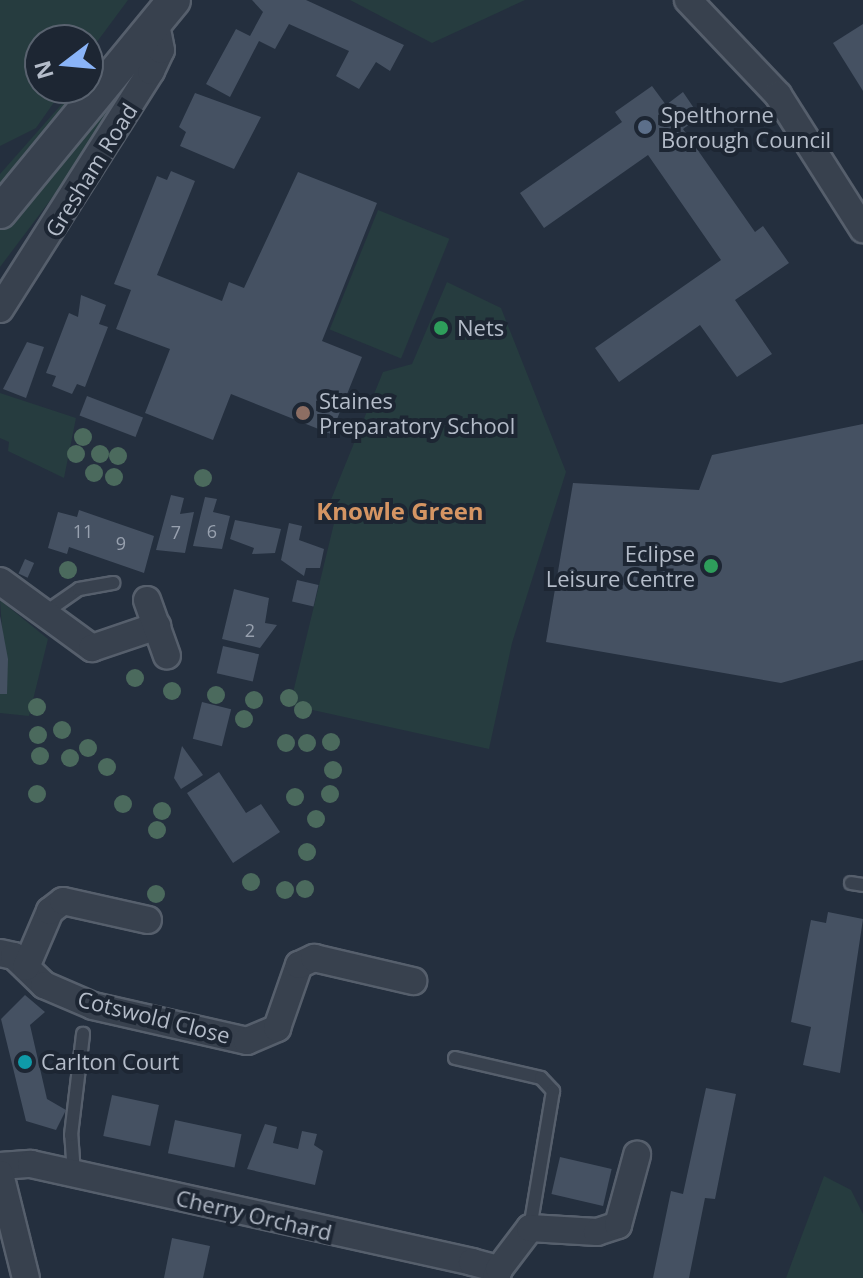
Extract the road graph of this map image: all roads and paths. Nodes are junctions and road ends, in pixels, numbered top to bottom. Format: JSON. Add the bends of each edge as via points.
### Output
{"nodes":[{"id":1,"x":688,"y":0,"type":"edge"},
{"id":2,"x":165,"y":12,"type":"edge"},
{"id":3,"x":0,"y":212,"type":"edge"},
{"id":4,"x":863,"y":229,"type":"edge"},
{"id":5,"x":0,"y":309,"type":"edge"},
{"id":6,"x":0,"y":581,"type":"edge"},
{"id":7,"x":113,"y":583,"type":"dead end"},
{"id":8,"x":147,"y":600,"type":"dead end"},
{"id":9,"x":43,"y":614,"type":"junction"},
{"id":10,"x":157,"y":626,"type":"junction"},
{"id":11,"x":167,"y":656,"type":"dead end"},
{"id":12,"x":148,"y":920,"type":"dead end"},
{"id":13,"x":0,"y":953,"type":"edge"},
{"id":14,"x":26,"y":967,"type":"junction"},
{"id":15,"x":413,"y":981,"type":"dead end"},
{"id":16,"x":83,"y":1034,"type":"dead end"},
{"id":17,"x":455,"y":1058,"type":"dead end"},
{"id":18,"x":637,"y":1155,"type":"dead end"},
{"id":19,"x":0,"y":1166,"type":"edge"},
{"id":20,"x":0,"y":1174,"type":"edge"},
{"id":21,"x":74,"y":1174,"type":"junction"},
{"id":22,"x":530,"y":1228,"type":"junction"},
{"id":23,"x":497,"y":1274,"type":"edge"},
{"id":24,"x":26,"y":1278,"type":"edge"}],
"edges":[{"from":1,"to":4,"type":"street","via":[[778,95]]},
{"from":2,"to":3,"type":"street"},
{"from":2,"to":5,"type":"street","name":"Gresham Road","via":[[161,50],[151,71]]},
{"from":6,"to":9,"type":"street"},
{"from":7,"to":9,"type":"lane","via":[[79,589]]},
{"from":8,"to":10,"type":"street"},
{"from":9,"to":10,"type":"street","via":[[92,648]]},
{"from":10,"to":11,"type":"street"},
{"from":12,"to":14,"type":"street","via":[[63,901],[50,911]]},
{"from":13,"to":14,"type":"street","name":"Cotswold Close"},
{"from":14,"to":15,"type":"street","name":"Cotswold Close","via":[[44,985],[93,1006],[247,1041],[277,1028],[299,965],[314,958]]},
{"from":16,"to":21,"type":"lane","via":[[71,1135]]},
{"from":17,"to":22,"type":"lane","via":[[541,1078],[553,1091]]},
{"from":18,"to":22,"type":"street","via":[[618,1225],[597,1232]]},
{"from":19,"to":21,"type":"street","name":"Cherry Orchard"},
{"from":20,"to":24,"type":"street"},
{"from":21,"to":23,"type":"street","name":"Cherry Orchard"},
{"from":22,"to":23,"type":"street"}]}
